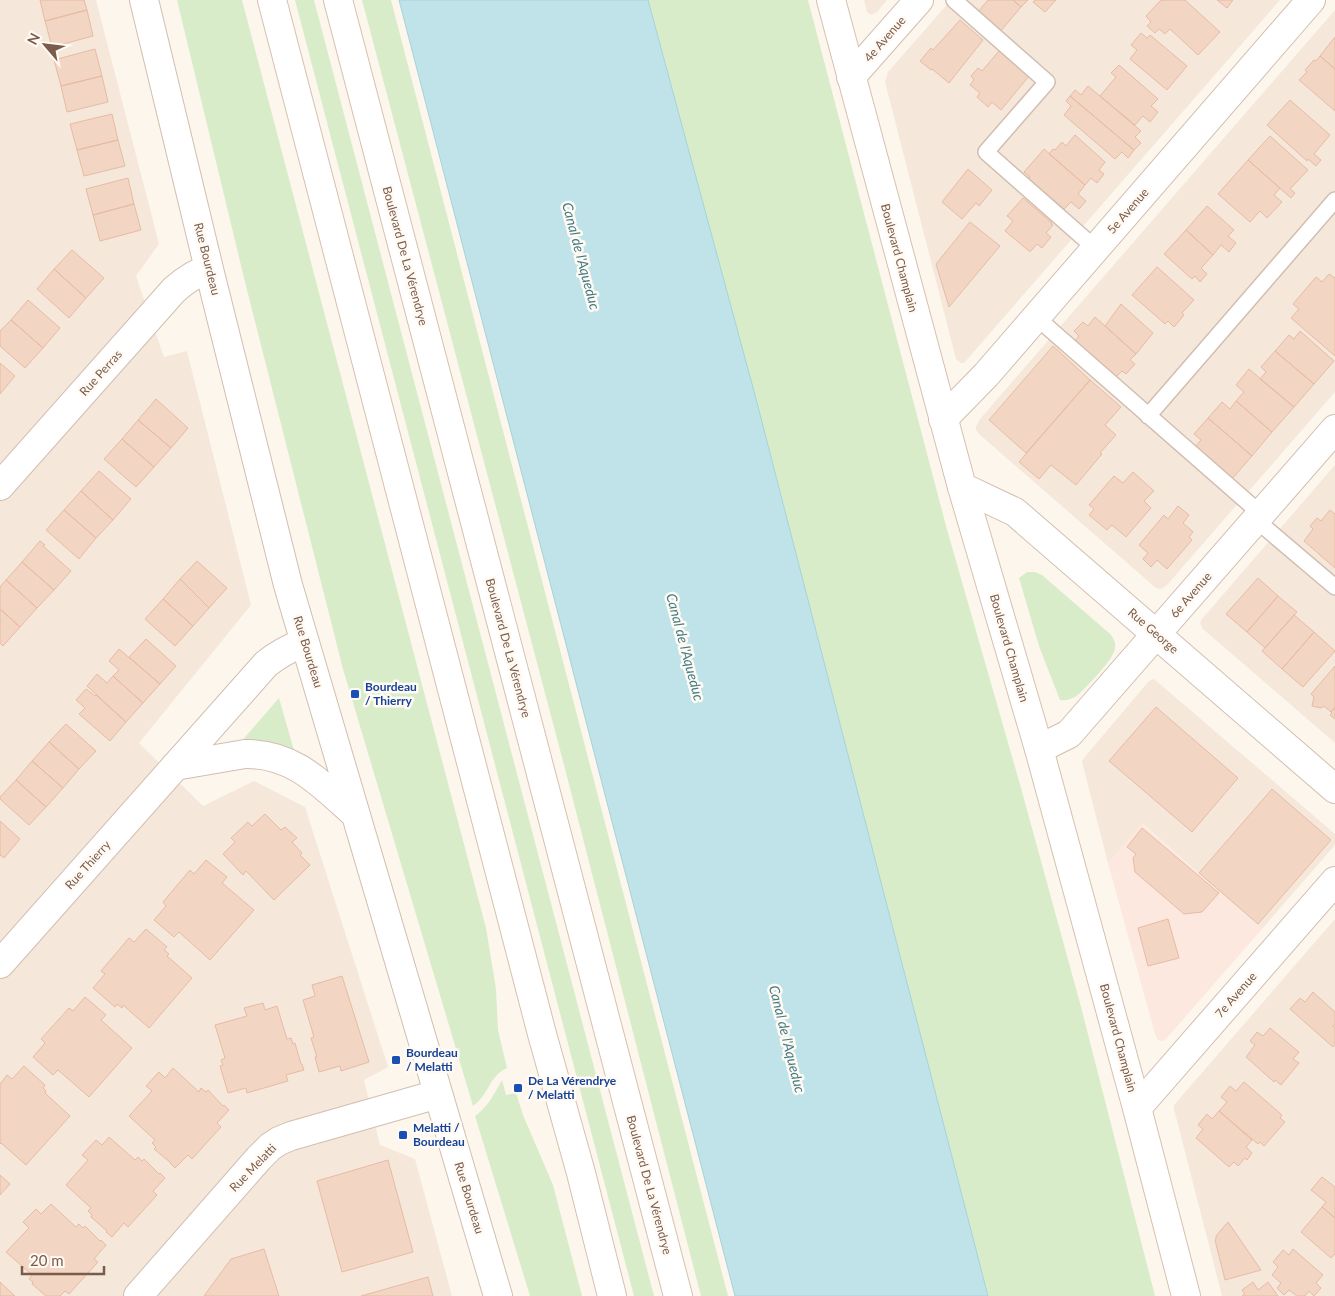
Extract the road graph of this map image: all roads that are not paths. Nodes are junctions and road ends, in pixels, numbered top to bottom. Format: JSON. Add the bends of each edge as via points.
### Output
{"nodes":[{"id":1,"x":144,"y":0,"type":"edge"},
{"id":2,"x":272,"y":0,"type":"edge"},
{"id":3,"x":338,"y":0,"type":"edge"},
{"id":4,"x":831,"y":0,"type":"edge"},
{"id":5,"x":919,"y":0,"type":"edge"},
{"id":6,"x":954,"y":0,"type":"edge"},
{"id":7,"x":1310,"y":0,"type":"edge"},
{"id":8,"x":851,"y":78,"type":"junction"},
{"id":9,"x":1335,"y":200,"type":"edge"},
{"id":10,"x":1095,"y":248,"type":"junction"},
{"id":11,"x":209,"y":270,"type":"junction"},
{"id":12,"x":1036,"y":317,"type":"junction"},
{"id":13,"x":1148,"y":416,"type":"junction"},
{"id":14,"x":943,"y":419,"type":"junction"},
{"id":15,"x":1335,"y":429,"type":"edge"},
{"id":16,"x":0,"y":486,"type":"edge"},
{"id":17,"x":962,"y":488,"type":"junction"},
{"id":18,"x":1259,"y":517,"type":"junction"},
{"id":19,"x":1335,"y":587,"type":"edge"},
{"id":20,"x":1157,"y":634,"type":"junction"},
{"id":21,"x":305,"y":642,"type":"junction"},
{"id":22,"x":1039,"y":749,"type":"junction"},
{"id":23,"x":175,"y":766,"type":"junction"},
{"id":24,"x":1335,"y":789,"type":"edge"},
{"id":25,"x":356,"y":815,"type":"junction"},
{"id":26,"x":1335,"y":881,"type":"edge"},
{"id":27,"x":0,"y":964,"type":"edge"},
{"id":28,"x":438,"y":1094,"type":"junction"},
{"id":29,"x":1137,"y":1108,"type":"junction"},
{"id":30,"x":138,"y":1296,"type":"edge"},
{"id":31,"x":498,"y":1296,"type":"edge"},
{"id":32,"x":612,"y":1296,"type":"edge"},
{"id":33,"x":678,"y":1296,"type":"edge"},
{"id":34,"x":1186,"y":1296,"type":"edge"}],
"edges":[{"from":1,"to":11,"type":"street","name":"Rue Bourdeau"},
{"from":2,"to":32,"type":"street"},
{"from":3,"to":33,"type":"street","name":"Boulevard De La Vérendrye"},
{"from":4,"to":8,"type":"street","name":"Boulevard Champlain"},
{"from":5,"to":8,"type":"street","name":"4e Avenue"},
{"from":6,"to":10,"type":"lane","via":[[1047,82],[986,152]]},
{"from":7,"to":10,"type":"street","name":"5e Avenue"},
{"from":8,"to":14,"type":"street","name":"Boulevard Champlain"},
{"from":9,"to":13,"type":"lane"},
{"from":10,"to":12,"type":"street","name":"5e Avenue"},
{"from":11,"to":16,"type":"street","name":"Rue Perras","via":[[191,277],[174,290]]},
{"from":11,"to":21,"type":"street","name":"Rue Bourdeau"},
{"from":12,"to":13,"type":"lane"},
{"from":12,"to":14,"type":"street","name":"5e Avenue"},
{"from":13,"to":18,"type":"lane"},
{"from":14,"to":17,"type":"street","name":"Boulevard Champlain"},
{"from":15,"to":18,"type":"street","name":"6e Avenue"},
{"from":17,"to":20,"type":"street","name":"Rue George","via":[[1015,512]]},
{"from":17,"to":22,"type":"street","name":"Boulevard Champlain"},
{"from":18,"to":19,"type":"lane"},
{"from":18,"to":20,"type":"street","name":"6e Avenue"},
{"from":20,"to":22,"type":"street","name":"6e Avenue","via":[[1069,734]]},
{"from":20,"to":24,"type":"street","name":"Rue George"},
{"from":21,"to":23,"type":"street","name":"Rue Thierry","via":[[274,656]]},
{"from":21,"to":25,"type":"street","name":"Rue Bourdeau"},
{"from":22,"to":29,"type":"street","name":"Boulevard Champlain"},
{"from":23,"to":25,"type":"street","via":[[245,754],[268,756],[306,772]]},
{"from":23,"to":27,"type":"street","name":"Rue Thierry"},
{"from":25,"to":28,"type":"street","name":"Rue Bourdeau"},
{"from":26,"to":29,"type":"street","name":"7e Avenue"},
{"from":28,"to":30,"type":"street","name":"Rue Melatti","via":[[304,1132],[270,1147]]},
{"from":28,"to":31,"type":"street","name":"Rue Bourdeau"},
{"from":29,"to":34,"type":"street","name":"Boulevard Champlain"}]}
